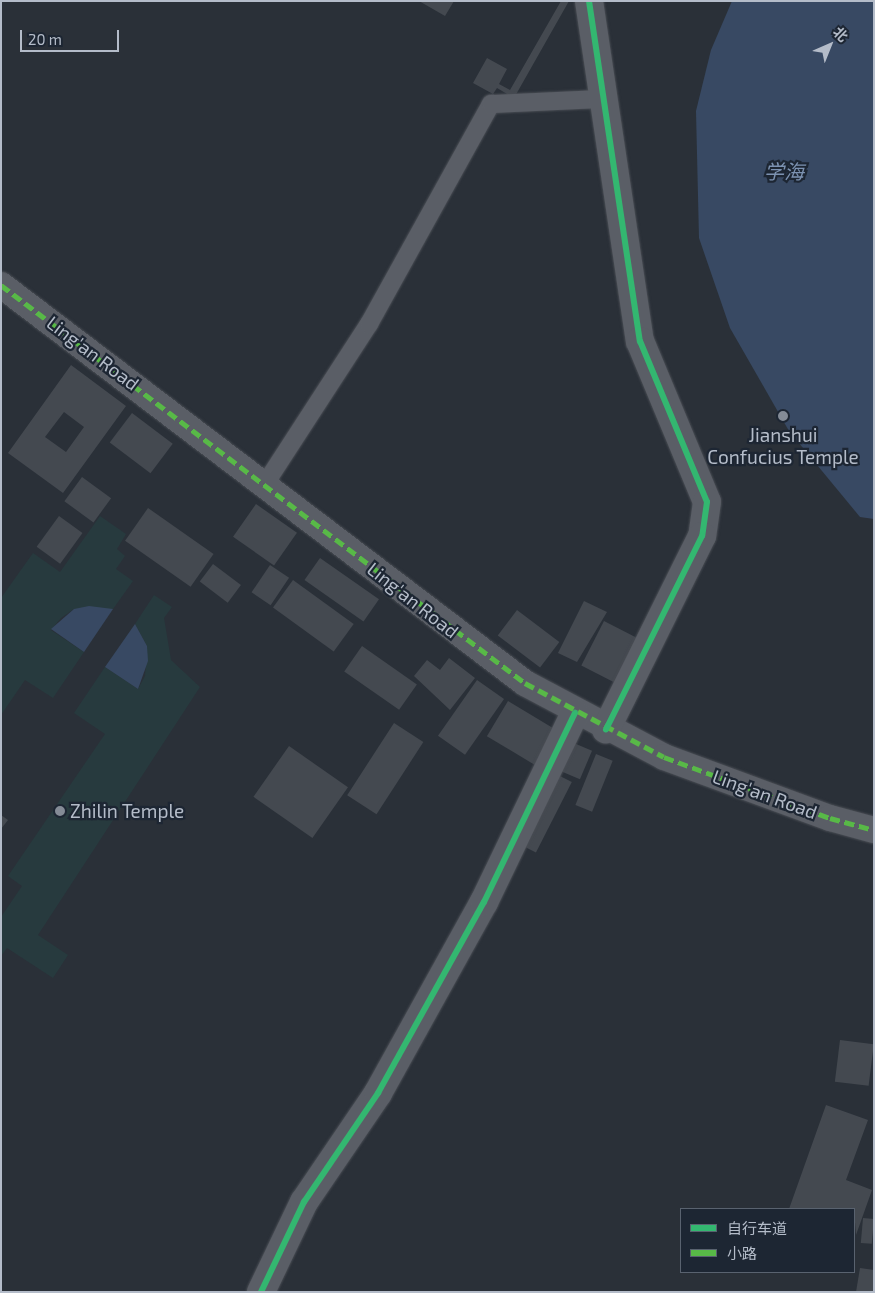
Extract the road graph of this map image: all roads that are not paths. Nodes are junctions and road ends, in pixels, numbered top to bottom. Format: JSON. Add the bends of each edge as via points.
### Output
{"nodes":[{"id":1,"x":589,"y":1,"type":"edge"},
{"id":2,"x":602,"y":98,"type":"junction"},
{"id":3,"x":1,"y":285,"type":"edge"},
{"id":4,"x":265,"y":484,"type":"junction"},
{"id":5,"x":574,"y":713,"type":"junction"},
{"id":6,"x":606,"y":729,"type":"junction"},
{"id":7,"x":874,"y":830,"type":"edge"},
{"id":8,"x":261,"y":1292,"type":"edge"}],
"edges":[{"from":1,"to":2,"type":"street"},
{"from":2,"to":4,"type":"lane","via":[[492,104],[369,324]]},
{"from":2,"to":6,"type":"street","via":[[640,341],[707,502],[702,536]]},
{"from":3,"to":4,"type":"street","name":"Ling'an Road"},
{"from":4,"to":5,"type":"street","name":"Ling'an Road","via":[[480,653]]},
{"from":5,"to":6,"type":"street","name":"Ling'an Road"},
{"from":5,"to":8,"type":"street","via":[[484,902],[378,1093],[304,1202]]},
{"from":6,"to":7,"type":"street","name":"Ling'an Road","via":[[664,757],[830,818]]}]}
